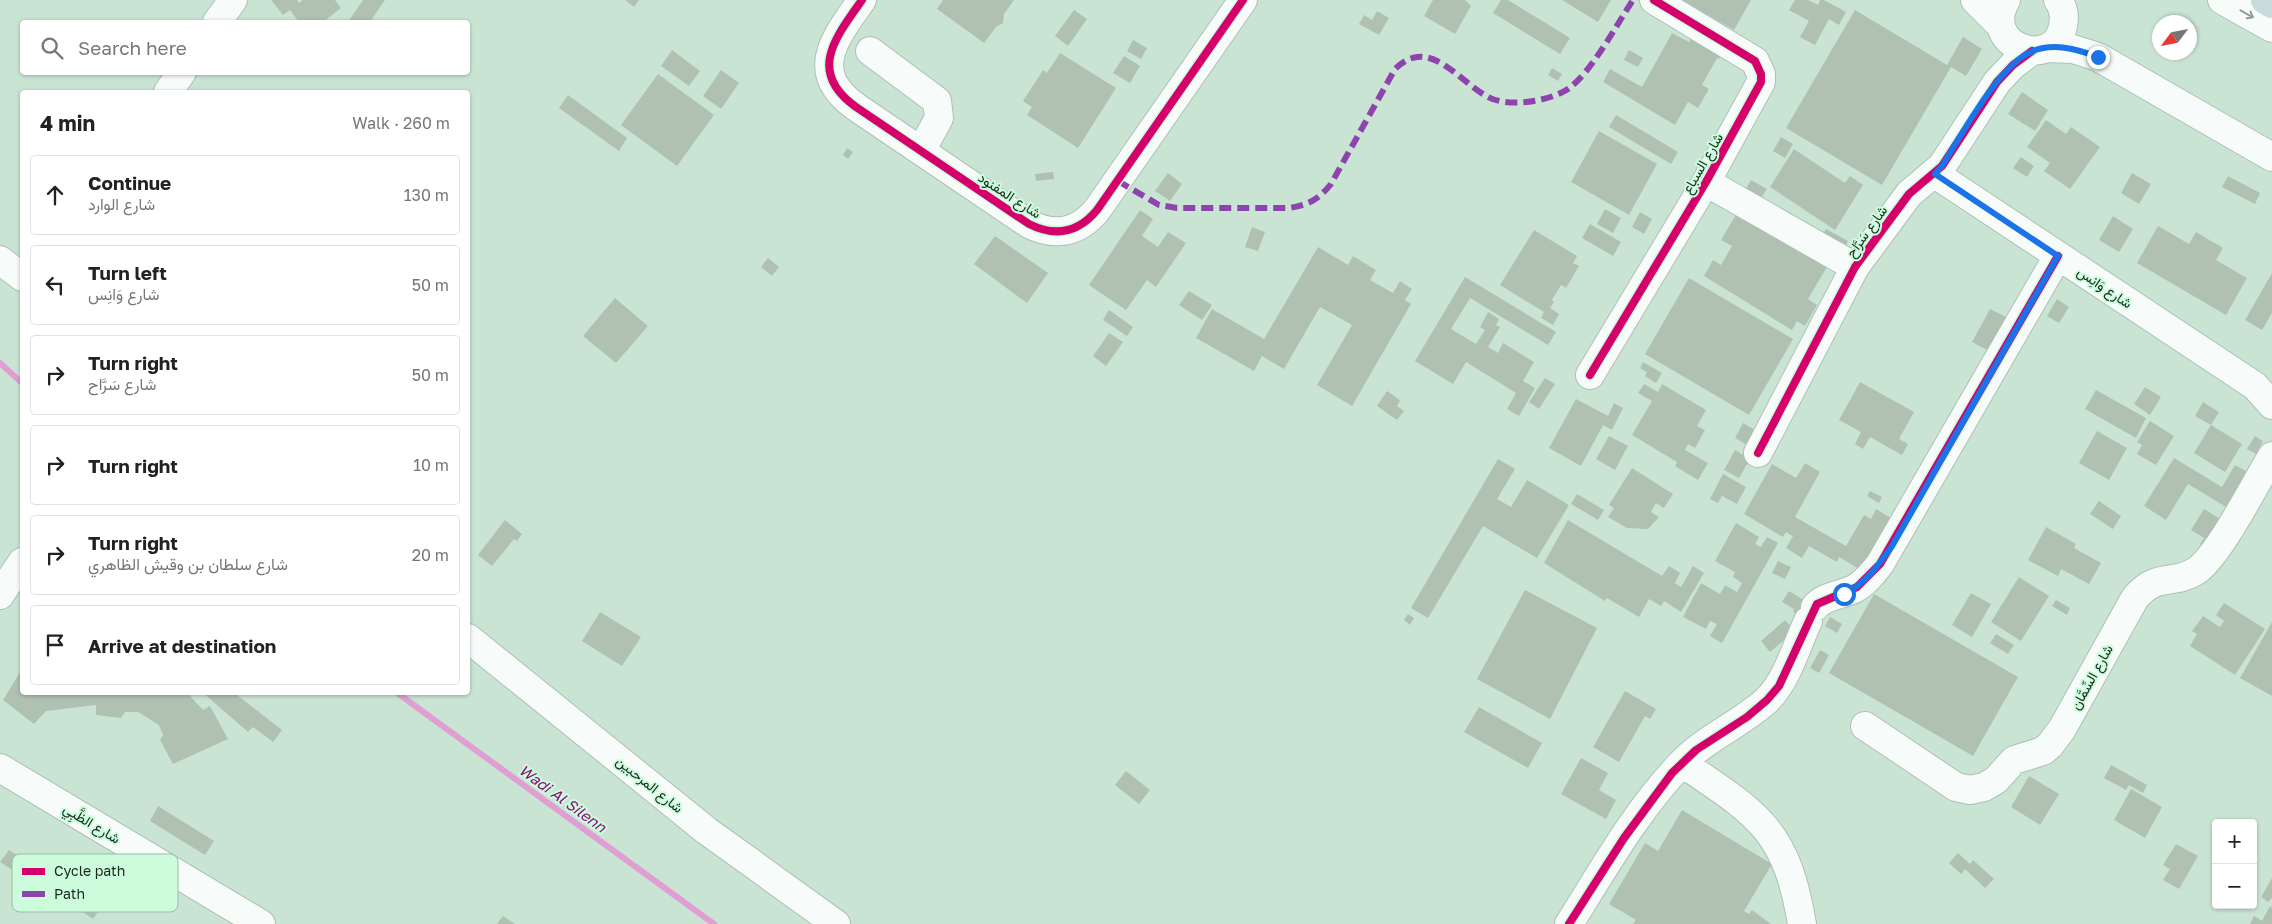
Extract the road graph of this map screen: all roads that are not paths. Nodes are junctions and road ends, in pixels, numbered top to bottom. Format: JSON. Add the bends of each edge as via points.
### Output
{"nodes":[{"id":1,"x":233,"y":0,"type":"edge"},
{"id":2,"x":862,"y":0,"type":"edge"},
{"id":3,"x":1654,"y":0,"type":"edge"},
{"id":4,"x":1975,"y":0,"type":"edge"},
{"id":5,"x":2006,"y":0,"type":"edge"},
{"id":6,"x":2222,"y":0,"type":"edge"},
{"id":7,"x":2265,"y":0,"type":"edge"},
{"id":8,"x":1235,"y":3,"type":"edge"},
{"id":9,"x":2272,"y":4,"type":"edge"},
{"id":10,"x":2062,"y":6,"type":"edge"},
{"id":11,"x":218,"y":20,"type":"edge"},
{"id":12,"x":2272,"y":28,"type":"edge"},
{"id":13,"x":2002,"y":30,"type":"junction"},
{"id":14,"x":2039,"y":49,"type":"junction"},
{"id":15,"x":870,"y":51,"type":"dead end"},
{"id":16,"x":2098,"y":57,"type":"junction"},
{"id":17,"x":180,"y":75,"type":"edge"},
{"id":18,"x":1997,"y":82,"type":"junction"},
{"id":19,"x":169,"y":90,"type":"edge"},
{"id":20,"x":921,"y":151,"type":"junction"},
{"id":21,"x":2272,"y":157,"type":"edge"},
{"id":22,"x":1935,"y":174,"type":"junction"},
{"id":23,"x":1706,"y":182,"type":"junction"},
{"id":24,"x":2058,"y":256,"type":"junction"},
{"id":25,"x":0,"y":260,"type":"edge"},
{"id":26,"x":1855,"y":266,"type":"junction"},
{"id":27,"x":20,"y":275,"type":"edge"},
{"id":28,"x":1590,"y":375,"type":"dead end"},
{"id":29,"x":2272,"y":406,"type":"edge"},
{"id":30,"x":1758,"y":453,"type":"dead end"},
{"id":31,"x":2272,"y":456,"type":"edge"},
{"id":32,"x":20,"y":565,"type":"edge"},
{"id":33,"x":0,"y":595,"type":"edge"},
{"id":34,"x":470,"y":640,"type":"edge"},
{"id":35,"x":1865,"y":726,"type":"dead end"},
{"id":36,"x":1682,"y":762,"type":"junction"},
{"id":37,"x":0,"y":768,"type":"edge"},
{"id":38,"x":144,"y":854,"type":"edge"},
{"id":39,"x":178,"y":874,"type":"edge"},
{"id":40,"x":1575,"y":922,"type":"edge"},
{"id":41,"x":262,"y":924,"type":"edge"},
{"id":42,"x":836,"y":924,"type":"edge"},
{"id":43,"x":1802,"y":924,"type":"edge"}],
"edges":[{"from":1,"to":11,"type":"street"},
{"from":2,"to":20,"type":"street","name":"شارع المفنود","via":[[832,43],[829,64],[834,84],[846,100]]},
{"from":3,"to":23,"type":"street","name":"شارع السباع","via":[[1748,56],[1755,61],[1761,74],[1758,89]]},
{"from":4,"to":13,"type":"street"},
{"from":5,"to":13,"type":"street","name":"شارع سَرَّاح","via":[[2002,9]]},
{"from":6,"to":12,"type":"street","one_way":true},
{"from":7,"to":9,"type":"highway"},
{"from":8,"to":20,"type":"street","name":"شارع المفنود","via":[[1118,181],[1089,220],[1078,227],[1053,232],[1028,224]]},
{"from":10,"to":14,"type":"street","name":"شارع سَرَّاح","via":[[2062,30],[2056,40]]},
{"from":10,"to":16,"type":"street","via":[[2079,39]]},
{"from":13,"to":14,"type":"street","via":[[2015,46]]},
{"from":13,"to":18,"type":"street","name":"شارع سَرَّاح","via":[[2003,58]]},
{"from":14,"to":16,"type":"street","via":[[2073,49]]},
{"from":14,"to":18,"type":"street","name":"شارع سَرَّاح","via":[[2013,64]]},
{"from":15,"to":20,"type":"street","via":[[937,101],[939,118]]},
{"from":16,"to":21,"type":"street"},
{"from":17,"to":19,"type":"street"},
{"from":18,"to":22,"type":"street","name":"شارع سَرَّاح"},
{"from":22,"to":24,"type":"street","name":"شارع وَانِس"},
{"from":22,"to":26,"type":"street","name":"شارع سَرَّاح","via":[[1909,194]]},
{"from":23,"to":26,"type":"street","name":"شارع السباع"},
{"from":23,"to":28,"type":"street","name":"شارع السباع"},
{"from":24,"to":29,"type":"street","name":"شارع وَانِس","via":[[2255,386]]},
{"from":24,"to":36,"type":"street","via":[[1880,564],[1857,587],[1822,600],[1811,614],[1779,686],[1767,700]]},
{"from":25,"to":27,"type":"street"},
{"from":26,"to":30,"type":"street","name":"شارع سَرَّاح"},
{"from":31,"to":35,"type":"street","name":"شارع السِّمَّان","via":[[2212,555],[2197,570],[2149,584],[2135,598],[2050,746],[2043,751],[2014,760],[1996,780],[1970,790],[1956,787]]},
{"from":32,"to":33,"type":"street"},
{"from":34,"to":42,"type":"street","name":"شارع المرحبين","via":[[708,831]]},
{"from":36,"to":40,"type":"street","via":[[1624,838]]},
{"from":36,"to":43,"type":"street","via":[[1746,806],[1770,831],[1787,862]]},
{"from":37,"to":38,"type":"street","name":"شارع الظَّبِي"},
{"from":39,"to":41,"type":"street","name":"شارع الظَّبِي"}]}
